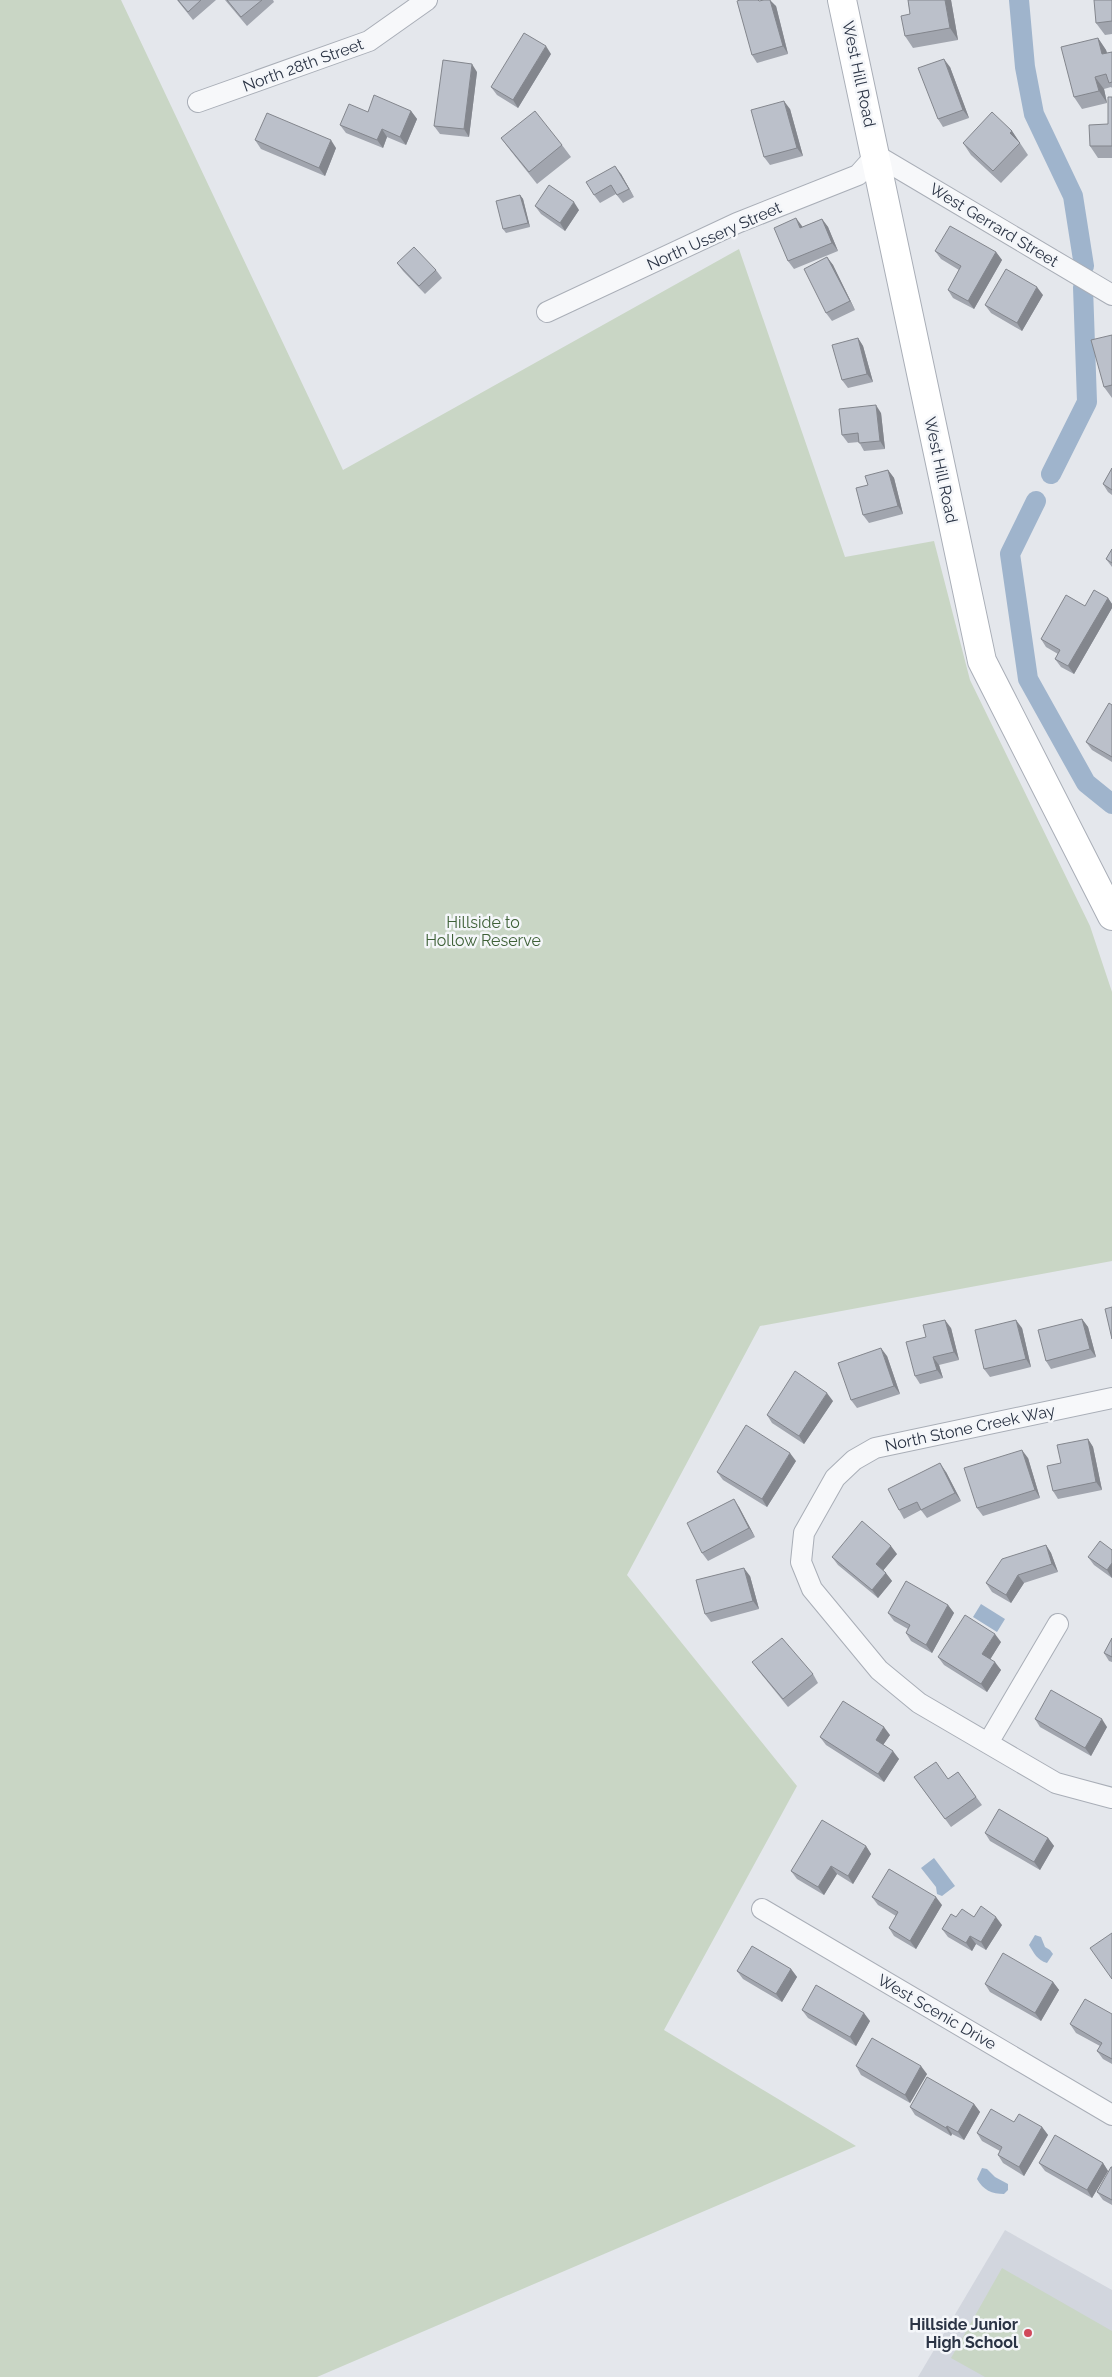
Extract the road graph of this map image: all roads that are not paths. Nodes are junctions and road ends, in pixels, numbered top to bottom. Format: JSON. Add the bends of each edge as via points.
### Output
{"nodes":[{"id":1,"x":427,"y":0,"type":"edge"},
{"id":2,"x":842,"y":0,"type":"edge"},
{"id":3,"x":198,"y":102,"type":"dead end"},
{"id":4,"x":876,"y":155,"type":"junction"},
{"id":5,"x":1112,"y":295,"type":"edge"},
{"id":6,"x":547,"y":312,"type":"dead end"},
{"id":7,"x":1112,"y":916,"type":"edge"},
{"id":8,"x":1112,"y":1398,"type":"edge"},
{"id":9,"x":1058,"y":1624,"type":"dead end"},
{"id":10,"x":988,"y":1743,"type":"junction"},
{"id":11,"x":1112,"y":1798,"type":"edge"},
{"id":12,"x":762,"y":1909,"type":"dead end"},
{"id":13,"x":1112,"y":2115,"type":"edge"}],
"edges":[{"from":1,"to":3,"type":"street","name":"North 28th Street","via":[[369,41]]},
{"from":2,"to":4,"type":"street","name":"West Hill Road"},
{"from":4,"to":5,"type":"street","name":"West Gerrard Street"},
{"from":4,"to":6,"type":"street","name":"North Ussery Street","via":[[858,175],[737,223]]},
{"from":4,"to":7,"type":"street","name":"West Hill Road","via":[[982,661]]},
{"from":8,"to":10,"type":"street","name":"North Stone Creek Way","via":[[875,1448],[854,1460],[835,1478],[804,1533],[801,1562],[812,1588],[879,1670],[919,1702]]},
{"from":9,"to":10,"type":"street"},
{"from":10,"to":11,"type":"street","name":"North Stone Creek Way","via":[[1056,1783]]},
{"from":12,"to":13,"type":"street","name":"West Scenic Drive"}]}
